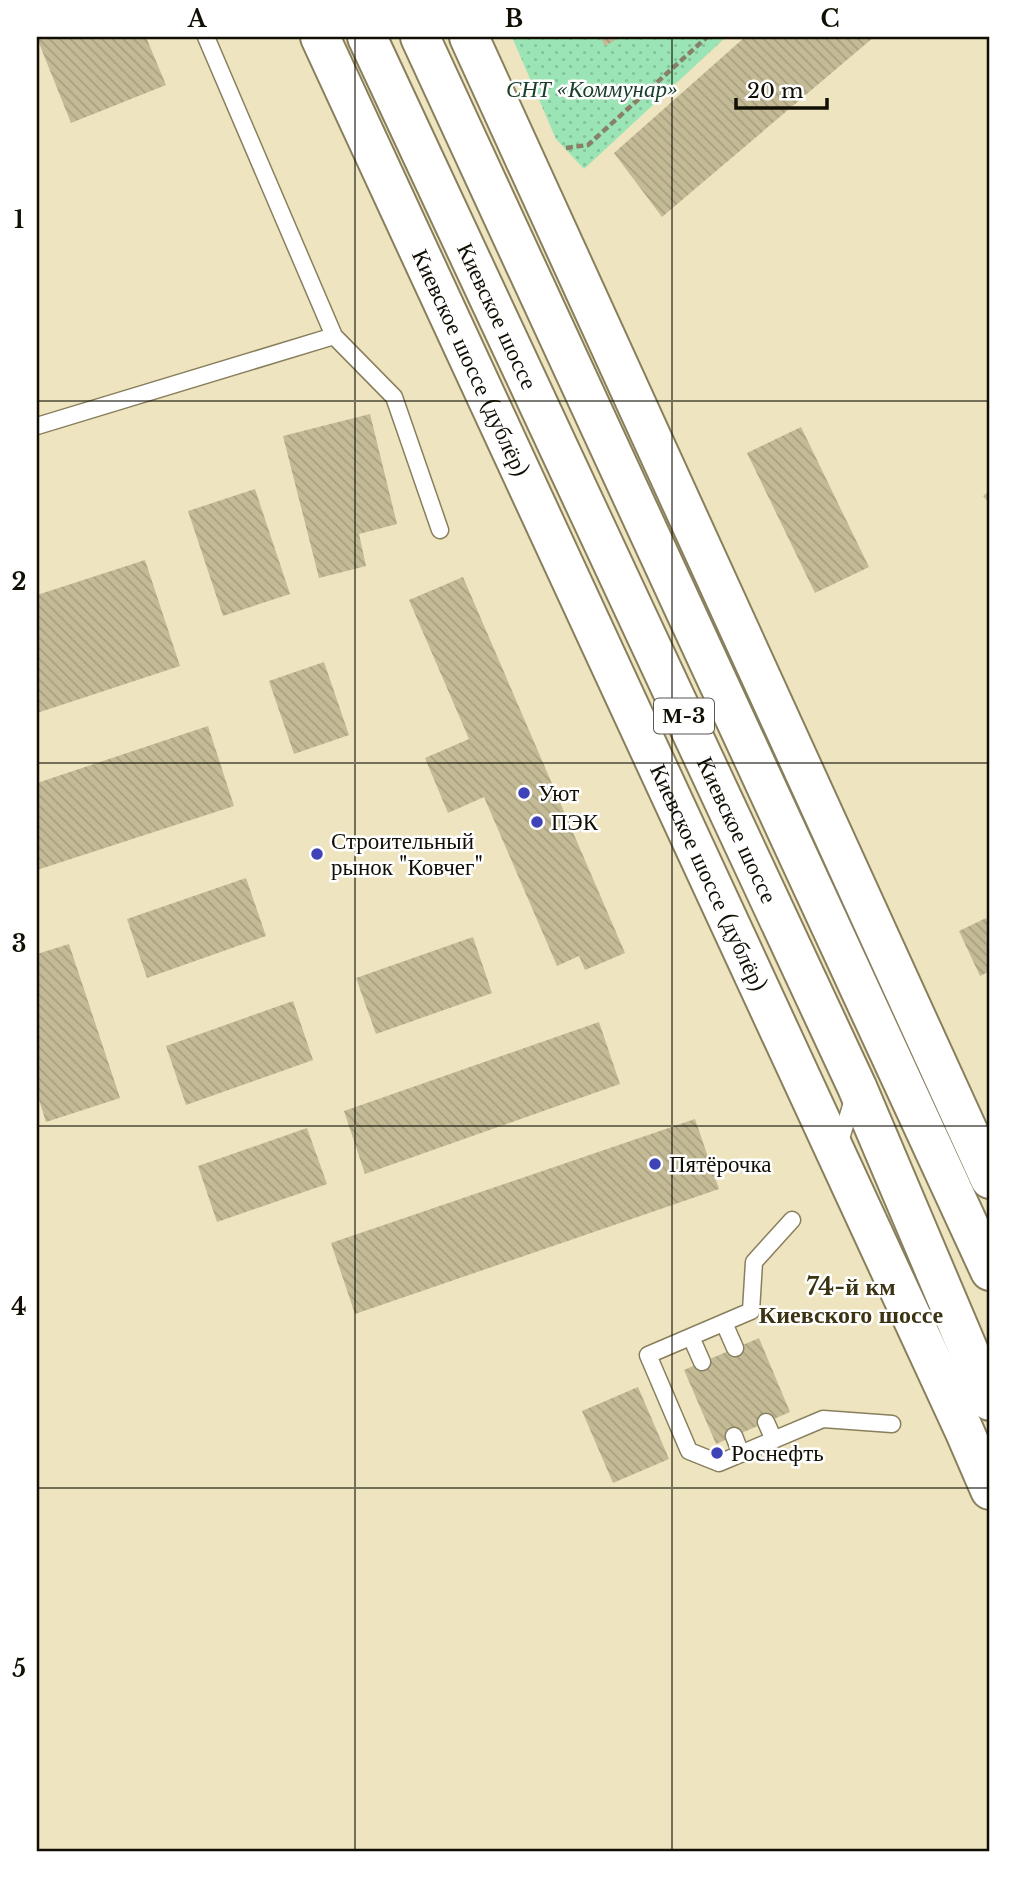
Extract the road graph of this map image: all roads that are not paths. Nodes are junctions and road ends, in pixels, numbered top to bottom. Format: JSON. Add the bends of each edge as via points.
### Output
{"nodes":[{"id":1,"x":206,"y":37,"type":"edge"},
{"id":2,"x":320,"y":37,"type":"edge"},
{"id":3,"x":367,"y":37,"type":"edge"},
{"id":4,"x":420,"y":37,"type":"edge"},
{"id":5,"x":469,"y":37,"type":"edge"},
{"id":6,"x":334,"y":336,"type":"junction"},
{"id":7,"x":37,"y":426,"type":"edge"},
{"id":8,"x":440,"y":530,"type":"dead end"},
{"id":9,"x":858,"y":1087,"type":"junction"},
{"id":10,"x":836,"y":1152,"type":"junction"},
{"id":11,"x":990,"y":1179,"type":"edge"},
{"id":12,"x":792,"y":1220,"type":"dead end"},
{"id":13,"x":990,"y":1271,"type":"edge"},
{"id":14,"x":724,"y":1323,"type":"junction"},
{"id":15,"x":691,"y":1337,"type":"junction"},
{"id":16,"x":735,"y":1349,"type":"dead end"},
{"id":17,"x":702,"y":1362,"type":"dead end"},
{"id":18,"x":990,"y":1401,"type":"edge"},
{"id":19,"x":766,"y":1422,"type":"dead end"},
{"id":20,"x":892,"y":1424,"type":"dead end"},
{"id":21,"x":734,"y":1436,"type":"dead end"},
{"id":22,"x":774,"y":1440,"type":"junction"},
{"id":23,"x":741,"y":1454,"type":"junction"},
{"id":24,"x":990,"y":1490,"type":"edge"}],
"edges":[{"from":1,"to":6,"type":"lane"},
{"from":2,"to":10,"type":"main road","name":"Киевское шоссе (дублёр)"},
{"from":3,"to":9,"type":"main road","name":"Киевское шоссе","number":"М-3"},
{"from":4,"to":13,"type":"main road","name":"Киевское шоссе","number":"М-3"},
{"from":5,"to":11,"type":"main road"},
{"from":6,"to":7,"type":"lane"},
{"from":6,"to":8,"type":"lane","via":[[394,397]]},
{"from":9,"to":10,"type":"lane"},
{"from":9,"to":18,"type":"main road","name":"Киевское шоссе","number":"М-3"},
{"from":10,"to":24,"type":"main road","name":"Киевское шоссе (дублёр)"},
{"from":12,"to":14,"type":"lane","via":[[754,1262],[751,1311]]},
{"from":14,"to":15,"type":"lane"},
{"from":14,"to":16,"type":"lane"},
{"from":15,"to":17,"type":"lane"},
{"from":15,"to":23,"type":"lane","via":[[648,1355],[689,1451],[719,1464]]},
{"from":19,"to":22,"type":"lane"},
{"from":20,"to":22,"type":"lane","via":[[823,1419]]},
{"from":21,"to":23,"type":"lane"},
{"from":22,"to":23,"type":"lane"}]}
